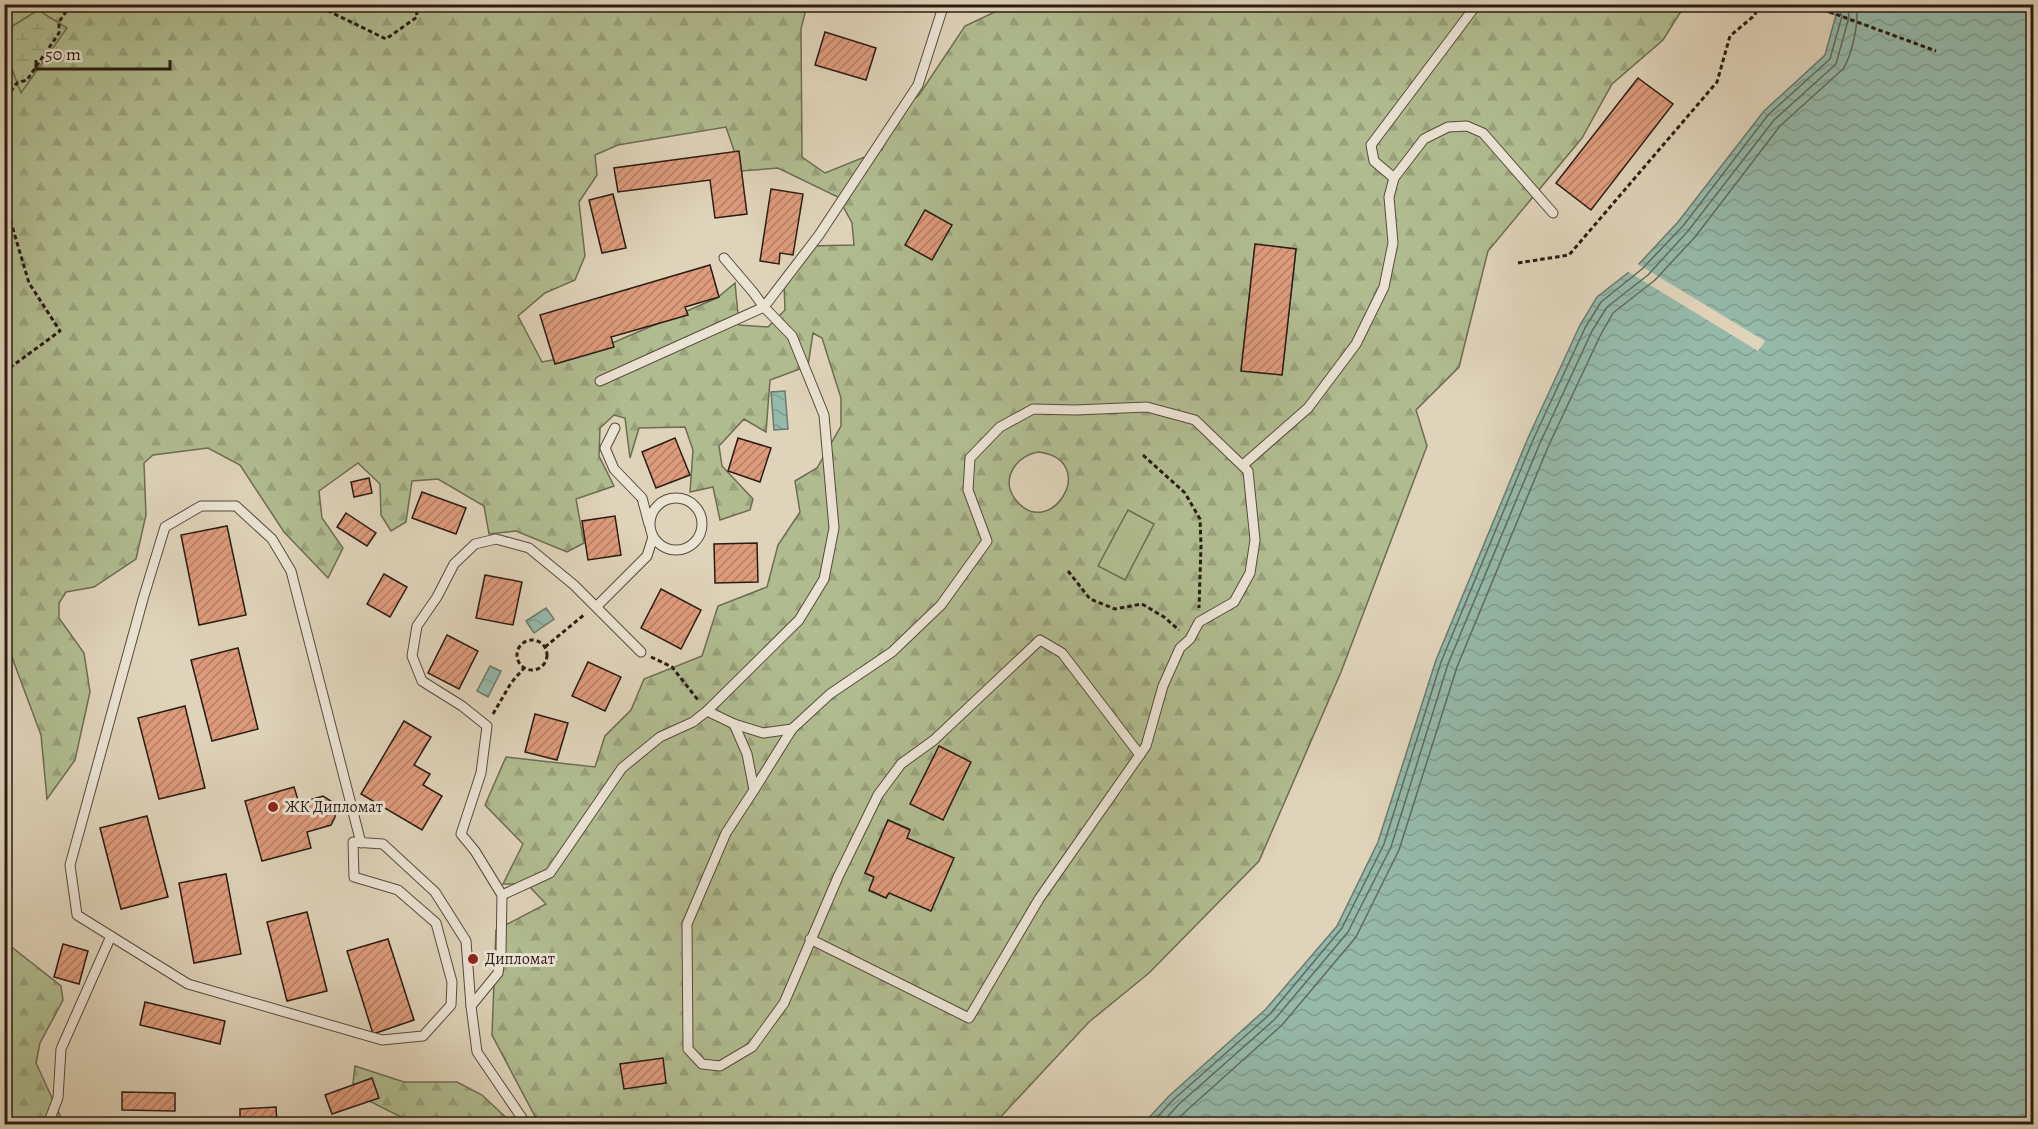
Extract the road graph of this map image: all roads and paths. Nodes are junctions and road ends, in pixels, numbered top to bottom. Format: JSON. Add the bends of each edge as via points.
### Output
{"nodes":[{"id":1,"x":72,"y":4,"type":"edge"},
{"id":2,"x":314,"y":4,"type":"edge"},
{"id":3,"x":416,"y":4,"type":"edge"},
{"id":4,"x":944,"y":4,"type":"edge"},
{"id":5,"x":1477,"y":4,"type":"edge"},
{"id":6,"x":1758,"y":4,"type":"edge"},
{"id":7,"x":1808,"y":4,"type":"edge"},
{"id":8,"x":1936,"y":51,"type":"dead end"},
{"id":9,"x":4,"y":136,"type":"edge"},
{"id":10,"x":1394,"y":178,"type":"junction"},
{"id":11,"x":4,"y":200,"type":"edge"},
{"id":12,"x":1553,"y":213,"type":"dead end"},
{"id":13,"x":724,"y":258,"type":"dead end"},
{"id":14,"x":1518,"y":263,"type":"dead end"},
{"id":15,"x":764,"y":307,"type":"junction"},
{"id":16,"x":4,"y":372,"type":"edge"},
{"id":17,"x":600,"y":381,"type":"dead end"},
{"id":18,"x":615,"y":428,"type":"dead end"},
{"id":19,"x":1143,"y":455,"type":"dead end"},
{"id":20,"x":1243,"y":465,"type":"junction"},
{"id":21,"x":650,"y":524,"type":"junction"},
{"id":22,"x":653,"y":537,"type":"junction"},
{"id":23,"x":1068,"y":571,"type":"dead end"},
{"id":24,"x":597,"y":606,"type":"junction"},
{"id":25,"x":1199,"y":622,"type":"junction"},
{"id":26,"x":1190,"y":639,"type":"junction"},
{"id":27,"x":545,"y":647,"type":"junction"},
{"id":28,"x":641,"y":652,"type":"joint"},
{"id":29,"x":524,"y":668,"type":"junction"},
{"id":30,"x":706,"y":711,"type":"junction"},
{"id":31,"x":734,"y":724,"type":"junction"},
{"id":32,"x":487,"y":726,"type":"junction"},
{"id":33,"x":792,"y":729,"type":"junction"},
{"id":34,"x":1140,"y":754,"type":"junction"},
{"id":35,"x":754,"y":790,"type":"junction"},
{"id":36,"x":361,"y":843,"type":"junction"},
{"id":37,"x":502,"y":894,"type":"junction"},
{"id":38,"x":111,"y":936,"type":"junction"},
{"id":39,"x":810,"y":939,"type":"junction"},
{"id":40,"x":471,"y":1006,"type":"junction"},
{"id":41,"x":48,"y":1125,"type":"edge"},
{"id":42,"x":526,"y":1125,"type":"edge"}],
"edges":[{"from":1,"to":9,"type":"path","via":[[59,22],[59,33],[27,80],[17,83],[11,91]]},
{"from":2,"to":3,"type":"path","via":[[386,39],[417,17]]},
{"from":4,"to":15,"type":"lane","via":[[918,85],[819,236]]},
{"from":5,"to":10,"type":"lane","via":[[1371,144],[1374,161]]},
{"from":6,"to":14,"type":"path","via":[[1755,15],[1730,36],[1716,82],[1569,255]]},
{"from":7,"to":8,"type":"path"},
{"from":10,"to":12,"type":"lane","via":[[1424,139],[1448,127],[1467,126],[1483,133]]},
{"from":10,"to":20,"type":"lane","via":[[1389,197],[1393,243],[1384,287],[1356,344],[1308,408]]},
{"from":11,"to":16,"type":"path","via":[[29,283],[60,331]]},
{"from":13,"to":15,"type":"lane"},
{"from":15,"to":17,"type":"lane"},
{"from":15,"to":30,"type":"lane","via":[[792,336],[824,415],[834,528],[824,579],[799,621]]},
{"from":18,"to":21,"type":"lane","via":[[605,448],[614,469],[642,498]]},
{"from":19,"to":25,"type":"path","via":[[1185,493],[1200,519]]},
{"from":20,"to":25,"type":"lane","via":[[1248,471],[1255,540],[1250,573],[1234,602]]},
{"from":20,"to":33,"type":"lane","via":[[1195,420],[1147,407],[1034,409],[1000,426],[970,458],[968,490],[987,541],[941,605],[892,652],[830,694]]},
{"from":21,"to":22,"type":"lane"},
{"from":21,"to":22,"type":"lane","via":[[653,510],[676,497],[699,510],[703,524],[699,537],[689,547],[663,547]]},
{"from":22,"to":24,"type":"lane","via":[[647,556]]},
{"from":23,"to":26,"type":"path","via":[[1090,599],[1115,609],[1142,604]]},
{"from":24,"to":27,"type":"path"},
{"from":24,"to":28,"type":"lane"},
{"from":24,"to":32,"type":"lane","via":[[529,548],[496,539],[475,544],[454,564],[417,626],[412,656],[422,681]]},
{"from":25,"to":26,"type":"lane"},
{"from":26,"to":34,"type":"lane","via":[[1180,648],[1163,686],[1146,746]]},
{"from":27,"to":29,"type":"path","via":[[545,663],[532,670]]},
{"from":27,"to":29,"type":"path","via":[[532,640],[518,647],[518,663]]},
{"from":28,"to":30,"type":"path","via":[[672,667]]},
{"from":29,"to":32,"type":"path","via":[[497,704]]},
{"from":30,"to":31,"type":"lane"},
{"from":30,"to":37,"type":"lane","via":[[693,722],[660,737],[622,768],[550,873]]},
{"from":31,"to":33,"type":"lane","via":[[763,733]]},
{"from":31,"to":35,"type":"lane","via":[[747,754]]},
{"from":32,"to":37,"type":"lane","via":[[481,773],[461,834]]},
{"from":33,"to":35,"type":"lane"},
{"from":34,"to":39,"type":"lane","via":[[1039,899],[969,1018]]},
{"from":34,"to":39,"type":"lane","via":[[1062,653],[1040,640],[934,740],[901,764],[878,795]]},
{"from":35,"to":39,"type":"lane","via":[[726,833],[687,924],[687,1049],[702,1064],[720,1066],[752,1047],[784,1003]]},
{"from":36,"to":38,"type":"lane","via":[[352,842],[354,877],[398,890],[436,923],[452,982],[451,1005],[423,1036],[382,1040],[188,984]]},
{"from":36,"to":38,"type":"lane","via":[[291,571],[272,539],[236,506],[201,506],[165,528],[70,865],[77,915]]},
{"from":36,"to":40,"type":"lane","via":[[383,844],[435,892],[466,941]]},
{"from":37,"to":40,"type":"lane","via":[[498,973]]},
{"from":38,"to":41,"type":"lane","via":[[61,1049],[58,1098]]},
{"from":40,"to":42,"type":"lane","via":[[477,1053]]}]}
